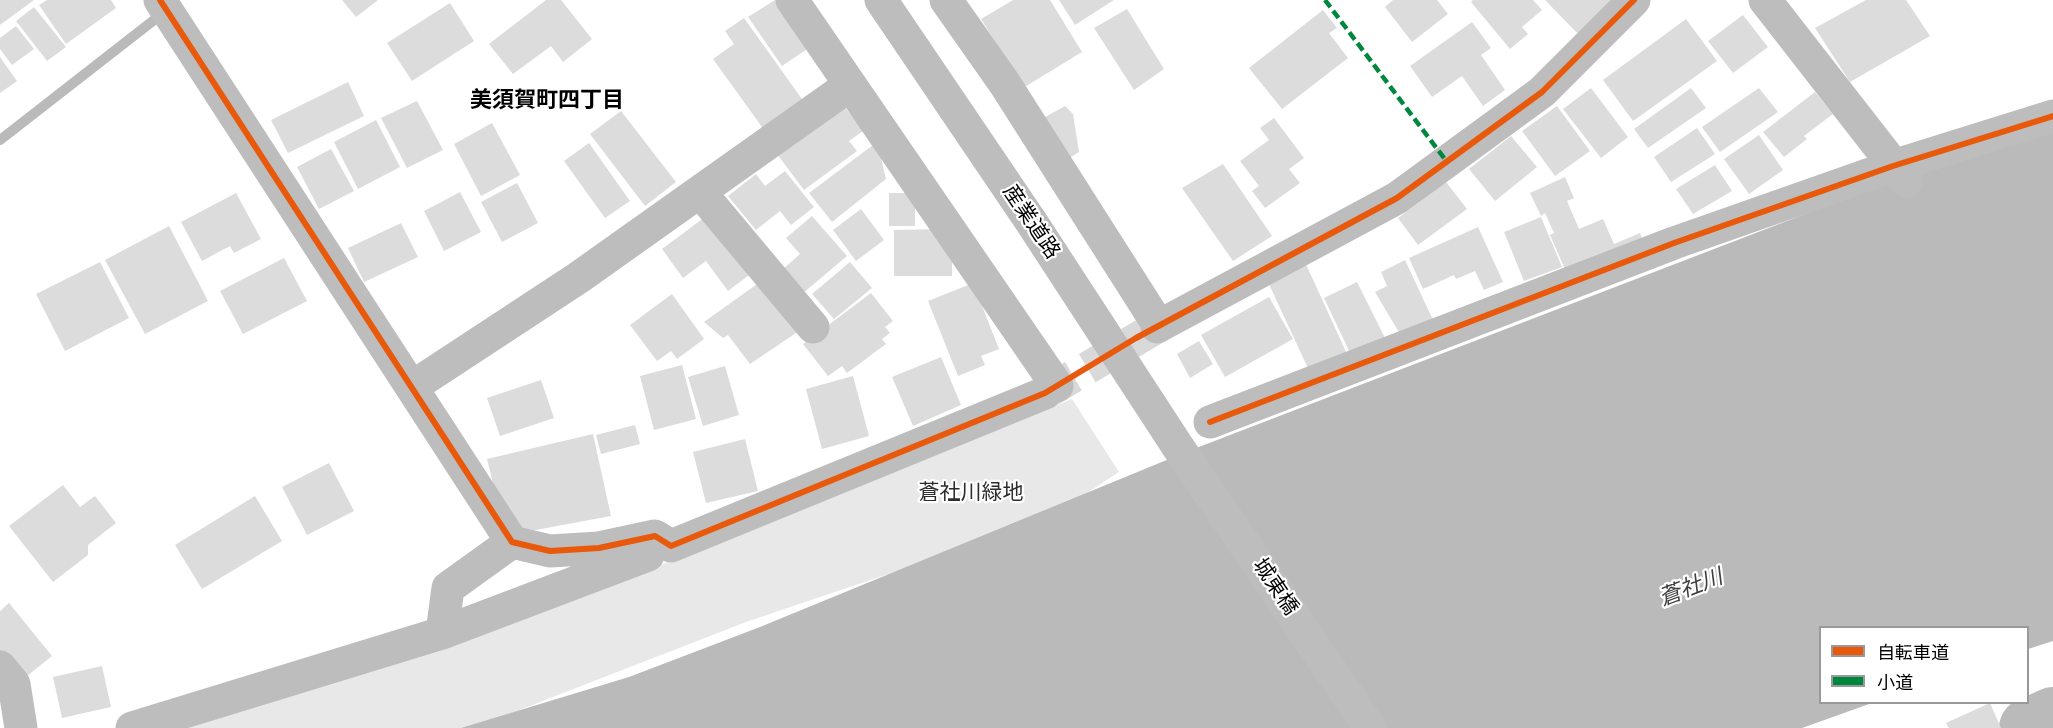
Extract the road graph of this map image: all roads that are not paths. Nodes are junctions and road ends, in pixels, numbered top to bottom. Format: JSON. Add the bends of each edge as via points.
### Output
{"nodes":[{"id":1,"x":160,"y":0,"type":"edge"},
{"id":2,"x":792,"y":0,"type":"edge"},
{"id":3,"x":880,"y":0,"type":"edge"},
{"id":4,"x":946,"y":0,"type":"edge"},
{"id":5,"x":1634,"y":0,"type":"edge"},
{"id":6,"x":1765,"y":0,"type":"edge"},
{"id":7,"x":850,"y":85,"type":"junction"},
{"id":8,"x":2053,"y":116,"type":"edge"},
{"id":9,"x":1899,"y":173,"type":"junction"},
{"id":10,"x":700,"y":192,"type":"junction"},
{"id":11,"x":813,"y":327,"type":"dead end"},
{"id":12,"x":412,"y":387,"type":"junction"},
{"id":13,"x":1210,"y":422,"type":"dead end"},
{"id":14,"x":1178,"y":447,"type":"joint"},
{"id":15,"x":512,"y":542,"type":"junction"},
{"id":16,"x":671,"y":546,"type":"junction"},
{"id":17,"x":442,"y":633,"type":"junction"},
{"id":18,"x":0,"y":667,"type":"edge"},
{"id":19,"x":21,"y":728,"type":"edge"},
{"id":20,"x":132,"y":728,"type":"edge"},
{"id":21,"x":1370,"y":728,"type":"edge"}],
"edges":[{"from":1,"to":12,"type":"street"},
{"from":2,"to":7,"type":"street"},
{"from":3,"to":14,"type":"street","name":"産業道路"},
{"from":4,"to":5,"type":"street","via":[[1005,84],[1158,327],[1397,198],[1542,92]]},
{"from":6,"to":9,"type":"street"},
{"from":7,"to":10,"type":"street"},
{"from":7,"to":16,"type":"street","via":[[1051,390]]},
{"from":8,"to":9,"type":"street"},
{"from":9,"to":13,"type":"street","via":[[1674,243]]},
{"from":10,"to":11,"type":"street"},
{"from":10,"to":12,"type":"street"},
{"from":12,"to":15,"type":"street"},
{"from":14,"to":21,"type":"street","name":"城東橋"},
{"from":15,"to":16,"type":"street","via":[[550,551],[599,548],[655,536]]},
{"from":15,"to":17,"type":"street","via":[[448,588]]},
{"from":16,"to":17,"type":"street"},
{"from":17,"to":20,"type":"street"},
{"from":18,"to":19,"type":"street","via":[[14,684]]}]}
